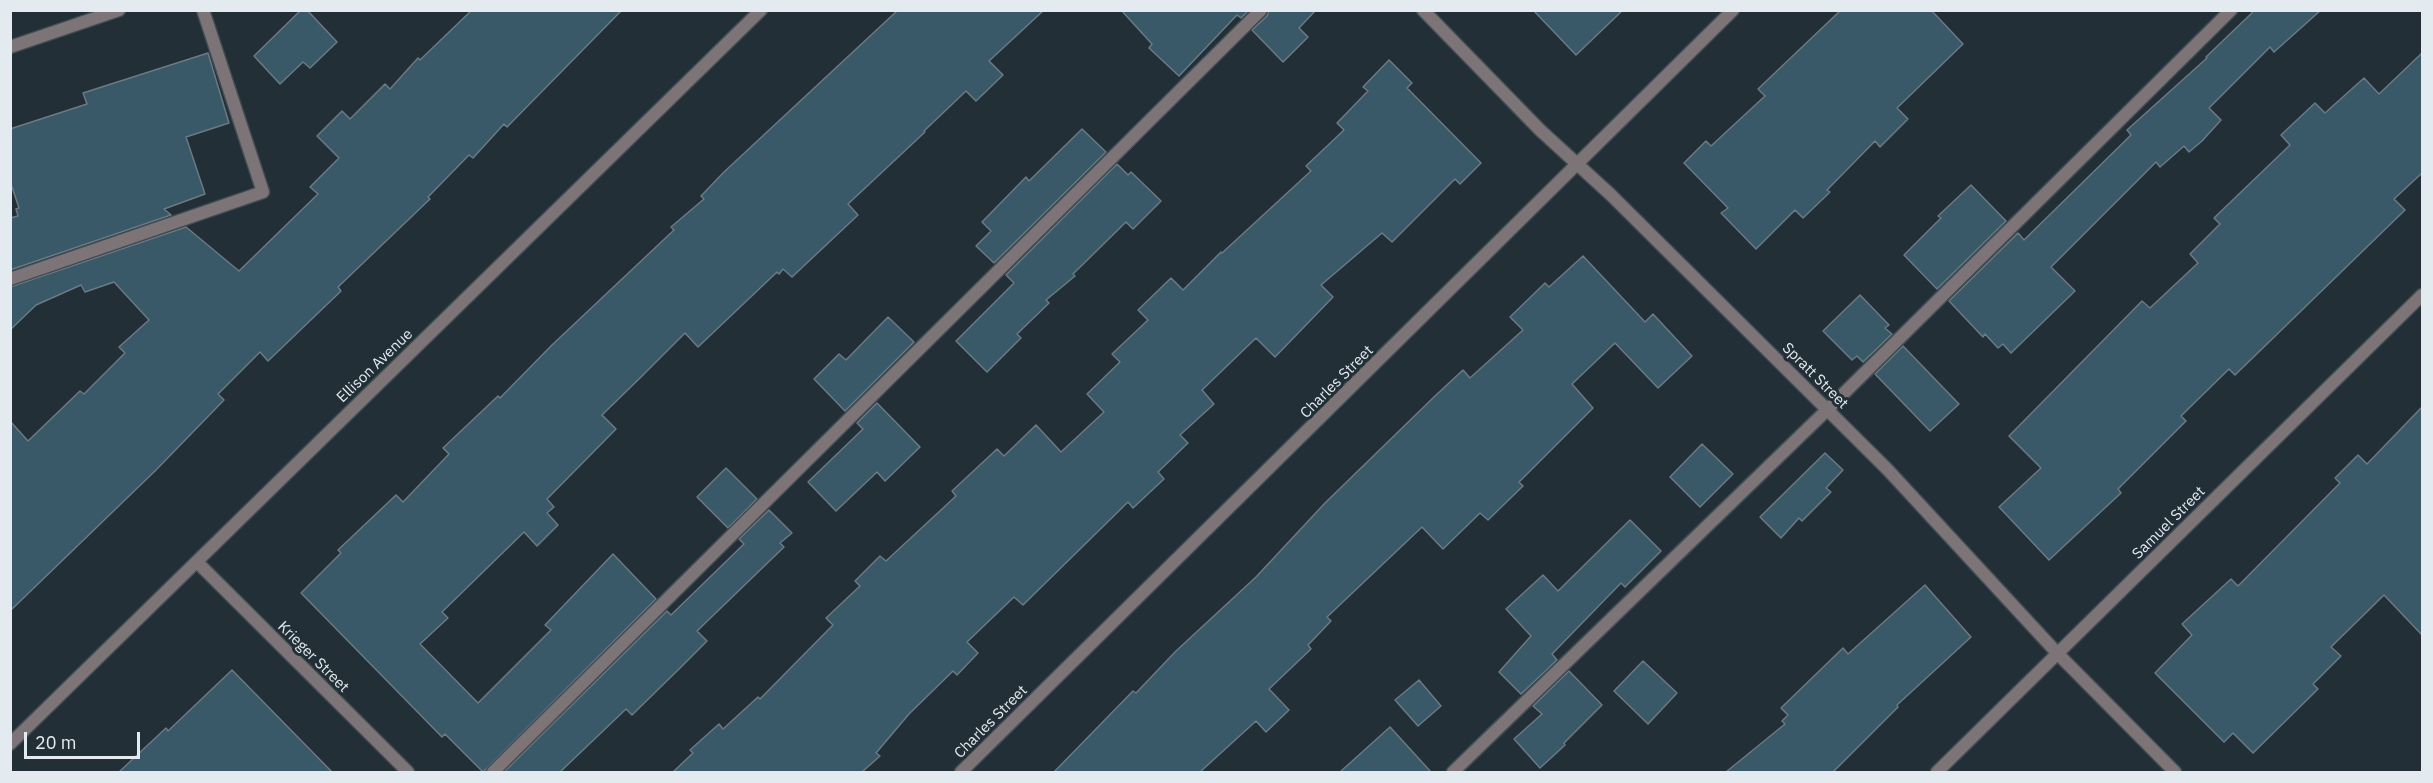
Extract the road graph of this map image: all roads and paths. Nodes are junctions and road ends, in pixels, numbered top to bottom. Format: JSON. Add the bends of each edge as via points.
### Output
{"nodes":[{"id":1,"x":119,"y":10,"type":"edge"},
{"id":2,"x":203,"y":10,"type":"edge"},
{"id":3,"x":761,"y":10,"type":"edge"},
{"id":4,"x":1261,"y":10,"type":"edge"},
{"id":5,"x":1423,"y":10,"type":"edge"},
{"id":6,"x":1733,"y":10,"type":"edge"},
{"id":7,"x":2231,"y":10,"type":"edge"},
{"id":8,"x":10,"y":47,"type":"edge"},
{"id":9,"x":1578,"y":166,"type":"junction"},
{"id":10,"x":10,"y":279,"type":"edge"},
{"id":11,"x":2422,"y":295,"type":"edge"},
{"id":12,"x":1828,"y":409,"type":"junction"},
{"id":13,"x":197,"y":562,"type":"junction"},
{"id":14,"x":2058,"y":654,"type":"junction"},
{"id":15,"x":10,"y":744,"type":"edge"},
{"id":16,"x":408,"y":772,"type":"edge"},
{"id":17,"x":493,"y":772,"type":"edge"},
{"id":18,"x":961,"y":772,"type":"edge"},
{"id":19,"x":1453,"y":772,"type":"edge"},
{"id":20,"x":1936,"y":772,"type":"edge"},
{"id":21,"x":2175,"y":772,"type":"edge"}],
"edges":[{"from":1,"to":8,"type":"street"},
{"from":2,"to":10,"type":"street","via":[[263,192]]},
{"from":3,"to":13,"type":"street","name":"Ellison Avenue"},
{"from":4,"to":17,"type":"street"},
{"from":5,"to":9,"type":"street","name":"Spratt Street"},
{"from":6,"to":9,"type":"street","name":"Charles Street"},
{"from":7,"to":12,"type":"street"},
{"from":9,"to":12,"type":"street","name":"Spratt Street"},
{"from":9,"to":18,"type":"street","name":"Charles Street"},
{"from":11,"to":14,"type":"street","name":"Samuel Street"},
{"from":12,"to":14,"type":"street","name":"Spratt Street"},
{"from":12,"to":19,"type":"street"},
{"from":13,"to":15,"type":"street","name":"Ellison Avenue"},
{"from":13,"to":16,"type":"street","name":"Krieger Street"},
{"from":14,"to":20,"type":"street","name":"Samuel Street"},
{"from":14,"to":21,"type":"street","name":"Spratt Street"}]}
